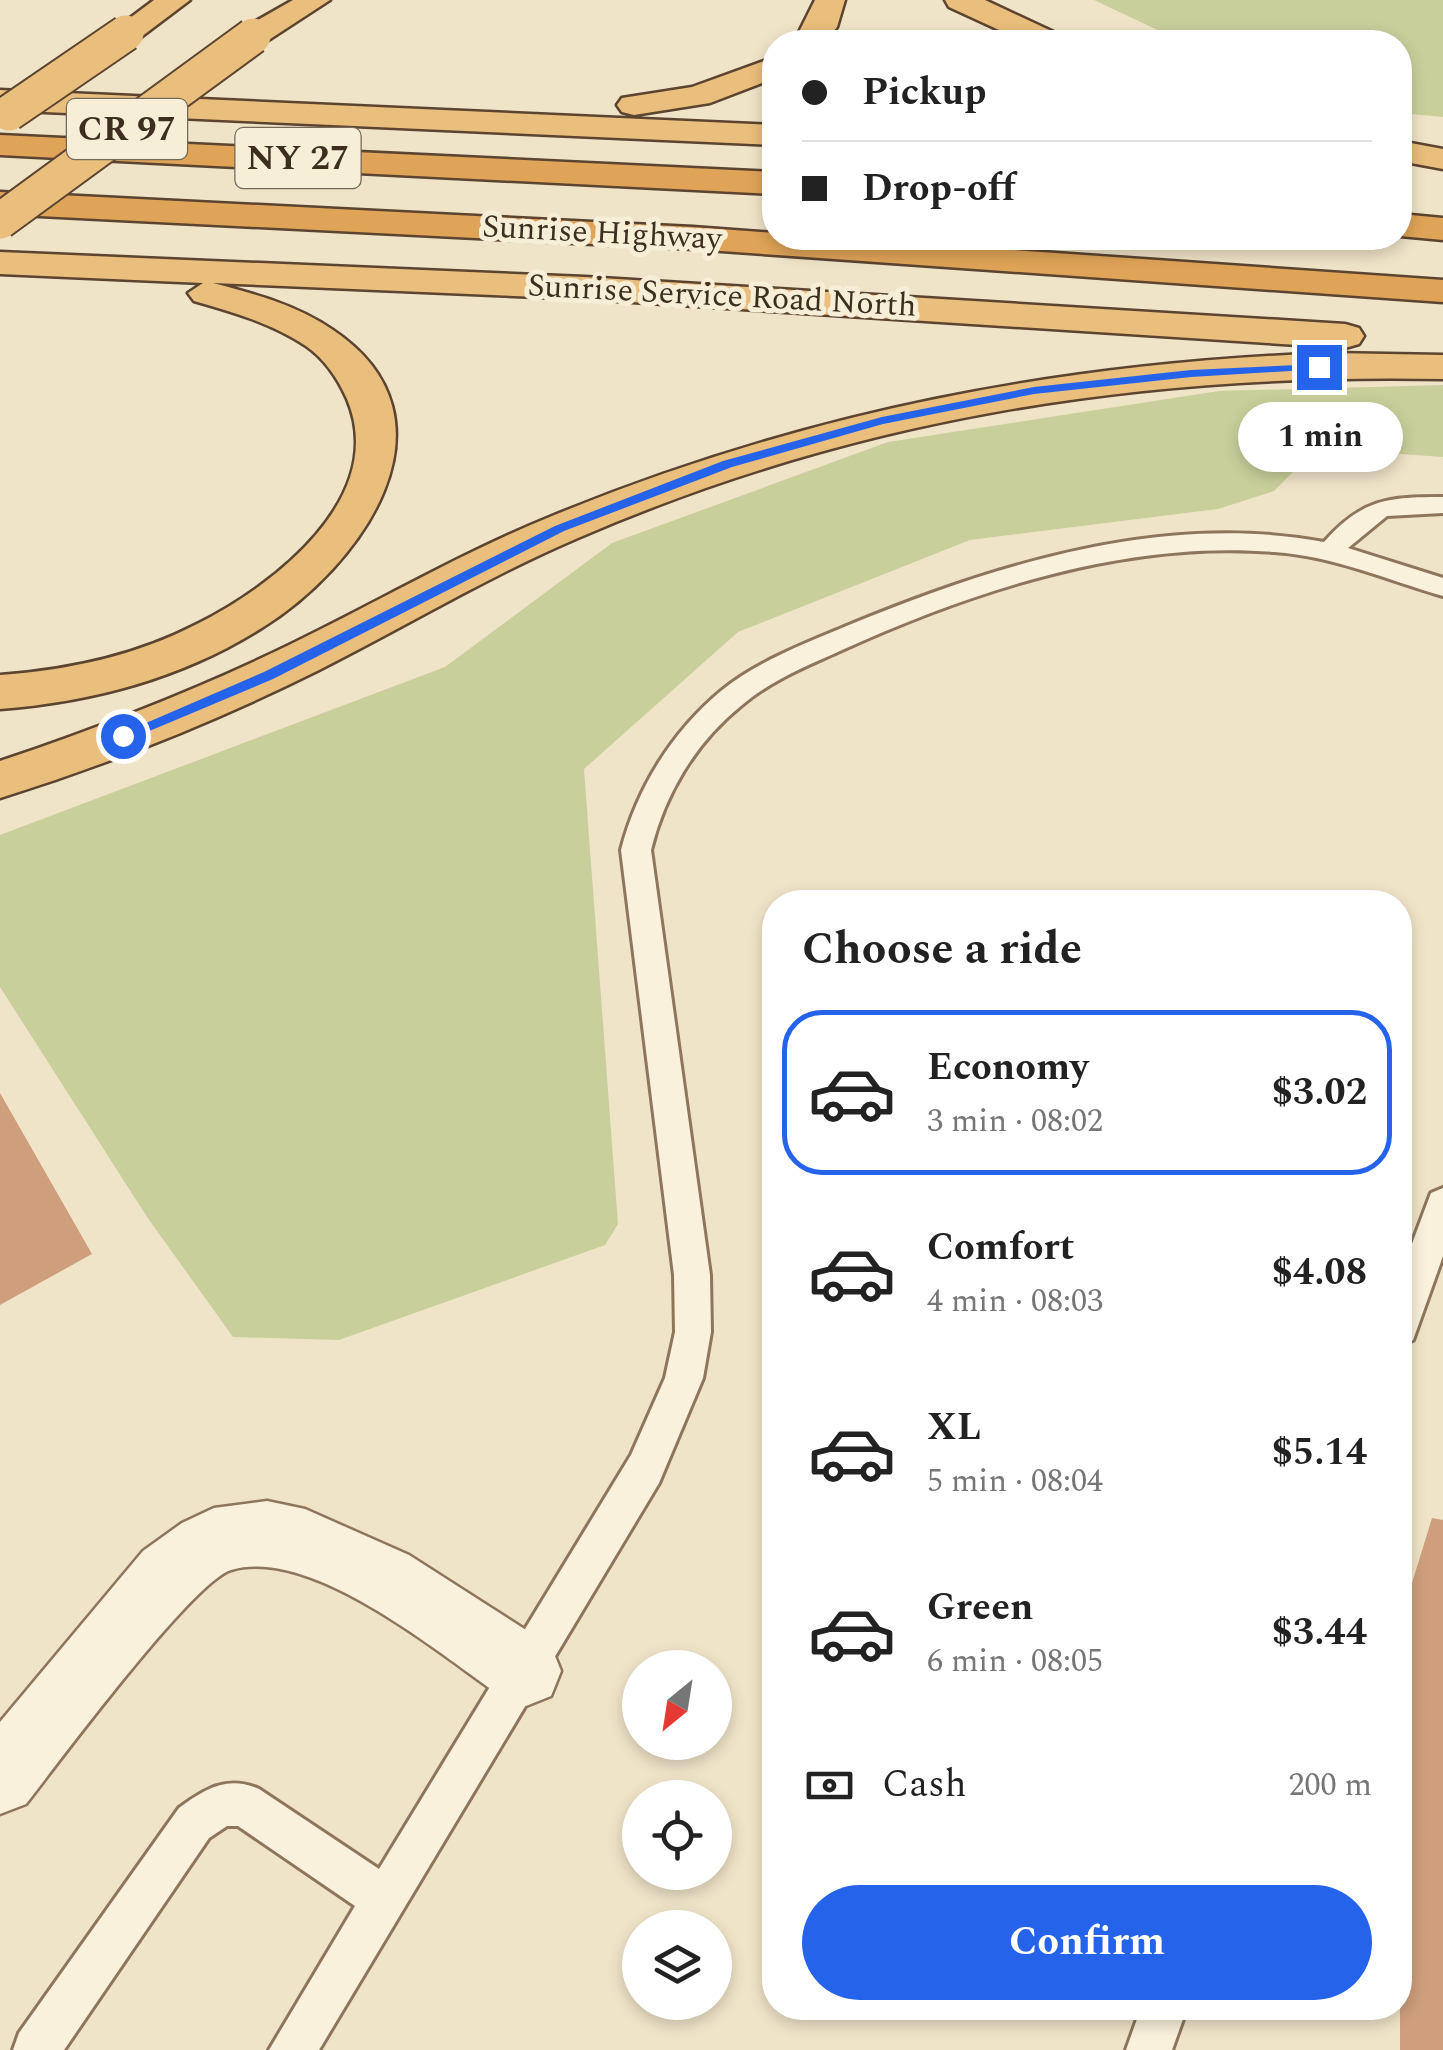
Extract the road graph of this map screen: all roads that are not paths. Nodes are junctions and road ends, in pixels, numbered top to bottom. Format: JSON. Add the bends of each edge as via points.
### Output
{"nodes":[{"id":1,"x":148,"y":0,"type":"edge"},
{"id":2,"x":175,"y":0,"type":"edge"},
{"id":3,"x":303,"y":0,"type":"edge"},
{"id":4,"x":315,"y":0,"type":"edge"},
{"id":5,"x":830,"y":0,"type":"edge"},
{"id":6,"x":960,"y":0,"type":"edge"},
{"id":7,"x":116,"y":30,"type":"junction"},
{"id":8,"x":819,"y":30,"type":"edge"},
{"id":9,"x":1023,"y":30,"type":"edge"},
{"id":10,"x":254,"y":36,"type":"junction"},
{"id":11,"x":762,"y":74,"type":"edge"},
{"id":12,"x":349,"y":113,"type":"junction"},
{"id":13,"x":2,"y":114,"type":"edge"},
{"id":14,"x":762,"y":134,"type":"edge"},
{"id":15,"x":1412,"y":153,"type":"edge"},
{"id":16,"x":1443,"y":159,"type":"edge"},
{"id":17,"x":1412,"y":178,"type":"edge"},
{"id":18,"x":1443,"y":180,"type":"edge"},
{"id":19,"x":762,"y":182,"type":"edge"},
{"id":20,"x":0,"y":203,"type":"edge"},
{"id":21,"x":0,"y":222,"type":"edge"},
{"id":22,"x":1412,"y":226,"type":"edge"},
{"id":23,"x":1443,"y":228,"type":"edge"},
{"id":24,"x":762,"y":242,"type":"edge"},
{"id":25,"x":870,"y":250,"type":"edge"},
{"id":26,"x":0,"y":267,"type":"edge"},
{"id":27,"x":1443,"y":291,"type":"edge"},
{"id":28,"x":1443,"y":343,"type":"edge"},
{"id":29,"x":1443,"y":367,"type":"edge"},
{"id":30,"x":1443,"y":505,"type":"edge"},
{"id":31,"x":1330,"y":552,"type":"junction"},
{"id":32,"x":1443,"y":587,"type":"edge"},
{"id":33,"x":0,"y":692,"type":"edge"},
{"id":34,"x":0,"y":780,"type":"edge"},
{"id":35,"x":1443,"y":1204,"type":"edge"},
{"id":36,"x":1412,"y":1293,"type":"edge"},
{"id":37,"x":526,"y":1671,"type":"junction"},
{"id":38,"x":0,"y":1778,"type":"edge"},
{"id":39,"x":384,"y":1898,"type":"junction"},
{"id":40,"x":1160,"y":2020,"type":"edge"},
{"id":41,"x":36,"y":2050,"type":"edge"},
{"id":42,"x":292,"y":2050,"type":"edge"},
{"id":43,"x":1150,"y":2050,"type":"edge"}],
"edges":[{"from":1,"to":7,"type":"highway"},
{"from":2,"to":7,"type":"highway","number":"CR 97"},
{"from":3,"to":10,"type":"highway","number":"CR 97"},
{"from":4,"to":10,"type":"highway"},
{"from":5,"to":8,"type":"highway"},
{"from":6,"to":9,"type":"highway"},
{"from":7,"to":13,"type":"highway","number":"CR 97","bridge":true},
{"from":10,"to":21,"type":"highway","number":"CR 97","bridge":true},
{"from":11,"to":12,"type":"highway","via":[[664,102]]},
{"from":12,"to":13,"type":"highway","via":[[86,103]]},
{"from":12,"to":14,"type":"highway"},
{"from":13,"to":19,"type":"highway","name":"Sunrise Highway","number":"NY 27"},
{"from":15,"to":16,"type":"highway"},
{"from":17,"to":18,"type":"highway"},
{"from":20,"to":24,"type":"highway","name":"Sunrise Highway","number":"NY 27"},
{"from":22,"to":23,"type":"highway"},
{"from":25,"to":27,"type":"highway","name":"Sunrise Highway","number":"NY 27"},
{"from":26,"to":28,"type":"highway","name":"Sunrise Service Road North","via":[[604,289]]},
{"from":26,"to":33,"type":"highway","via":[[206,292],[297,322],[366,383],[379,440],[363,498],[343,532],[251,614],[133,668]]},
{"from":29,"to":34,"type":"highway","via":[[1280,368],[1114,381],[996,398],[728,464],[594,514],[268,676]]},
{"from":30,"to":31,"type":"lane","via":[[1370,511]]},
{"from":31,"to":32,"type":"lane"},
{"from":31,"to":37,"type":"lane","via":[[1201,543],[1116,553],[1016,576],[793,661],[723,706],[689,744],[648,806],[636,872],[688,1238],[693,1332],[667,1424]]},
{"from":35,"to":36,"type":"lane"},
{"from":37,"to":38,"type":"street","via":[[342,1558],[267,1534],[231,1536],[167,1575]]},
{"from":37,"to":39,"type":"lane"},
{"from":39,"to":41,"type":"lane","via":[[244,1804],[220,1805],[194,1823]]},
{"from":39,"to":42,"type":"lane"},
{"from":40,"to":43,"type":"lane"}]}
